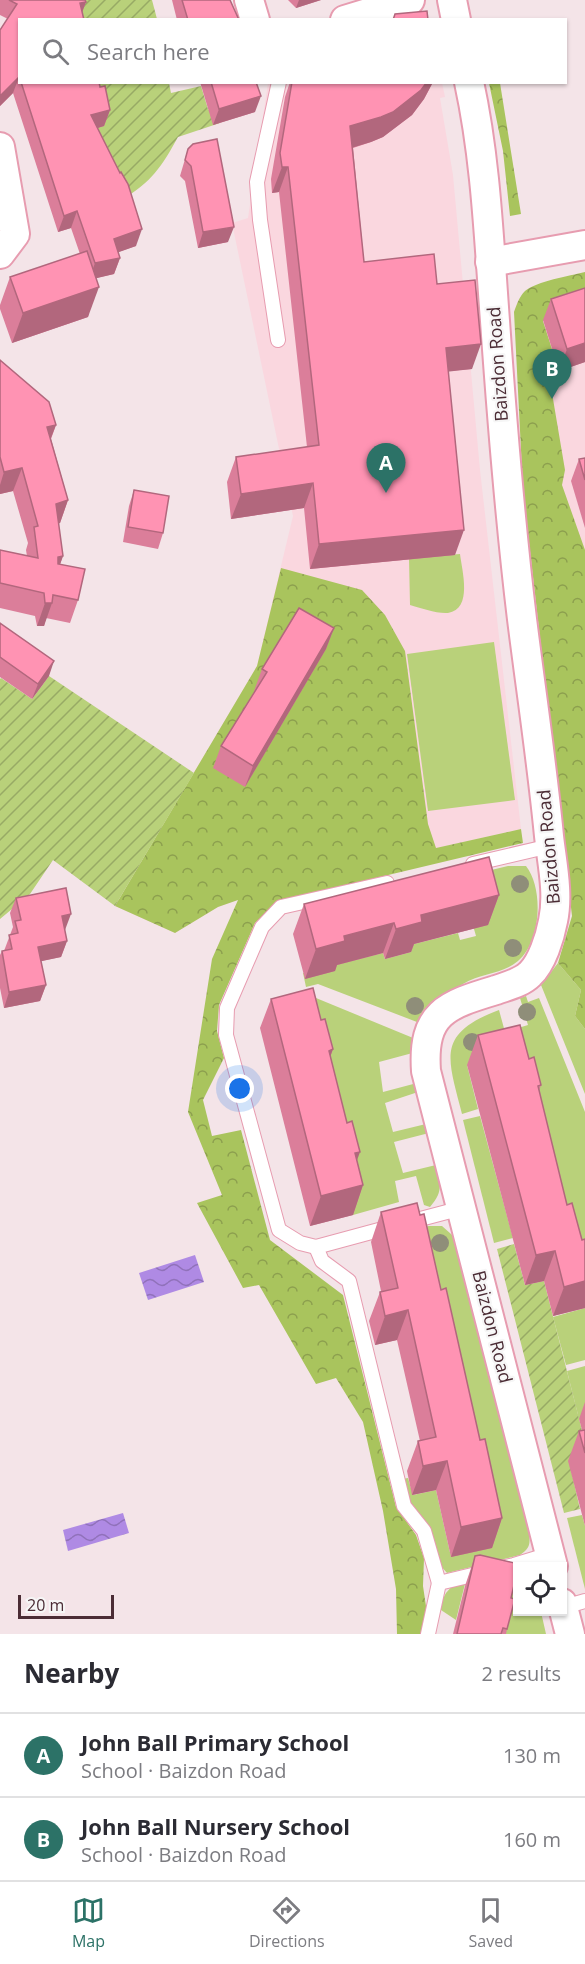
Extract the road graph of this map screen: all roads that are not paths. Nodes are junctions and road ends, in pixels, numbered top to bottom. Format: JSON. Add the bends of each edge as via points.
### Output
{"nodes":[{"id":1,"x":249,"y":0,"type":"edge"},
{"id":2,"x":410,"y":0,"type":"edge"},
{"id":3,"x":452,"y":0,"type":"edge"},
{"id":4,"x":254,"y":18,"type":"edge"},
{"id":5,"x":352,"y":18,"type":"edge"},
{"id":6,"x":456,"y":18,"type":"edge"},
{"id":7,"x":279,"y":84,"type":"edge"},
{"id":8,"x":469,"y":84,"type":"edge"},
{"id":9,"x":0,"y":147,"type":"edge"},
{"id":10,"x":585,"y":245,"type":"edge"},
{"id":11,"x":0,"y":254,"type":"edge"},
{"id":12,"x":490,"y":262,"type":"junction"},
{"id":13,"x":278,"y":340,"type":"dead end"},
{"id":14,"x":550,"y":846,"type":"junction"},
{"id":15,"x":464,"y":866,"type":"edge"},
{"id":16,"x":395,"y":881,"type":"edge"},
{"id":17,"x":462,"y":1208,"type":"junction"},
{"id":18,"x":316,"y":1247,"type":"junction"},
{"id":19,"x":551,"y":1560,"type":"edge"},
{"id":20,"x":439,"y":1583,"type":"junction"},
{"id":21,"x":570,"y":1603,"type":"edge"},
{"id":22,"x":428,"y":1634,"type":"edge"},
{"id":23,"x":570,"y":1634,"type":"edge"}],
"edges":[{"from":1,"to":4,"type":"street"},
{"from":2,"to":5,"type":"street"},
{"from":3,"to":6,"type":"street"},
{"from":7,"to":13,"type":"lane","via":[[257,182]]},
{"from":8,"to":12,"type":"street","name":"Baizdon Road"},
{"from":9,"to":11,"type":"street","via":[[15,234]]},
{"from":10,"to":12,"type":"street"},
{"from":12,"to":14,"type":"street","name":"Baizdon Road","via":[[522,618]]},
{"from":14,"to":15,"type":"lane"},
{"from":14,"to":17,"type":"street","name":"Baizdon Road","via":[[554,920],[531,973],[509,986],[456,1003],[438,1017],[428,1033],[424,1050],[426,1071]]},
{"from":16,"to":18,"type":"lane","via":[[281,908],[262,927],[227,1008],[225,1035],[279,1230],[300,1243]]},
{"from":17,"to":18,"type":"lane"},
{"from":17,"to":19,"type":"street","name":"Baizdon Road"},
{"from":18,"to":20,"type":"lane","via":[[322,1261],[349,1281],[404,1506],[424,1531]]},
{"from":19,"to":20,"type":"lane"},
{"from":20,"to":22,"type":"lane"},
{"from":21,"to":23,"type":"street"}]}
